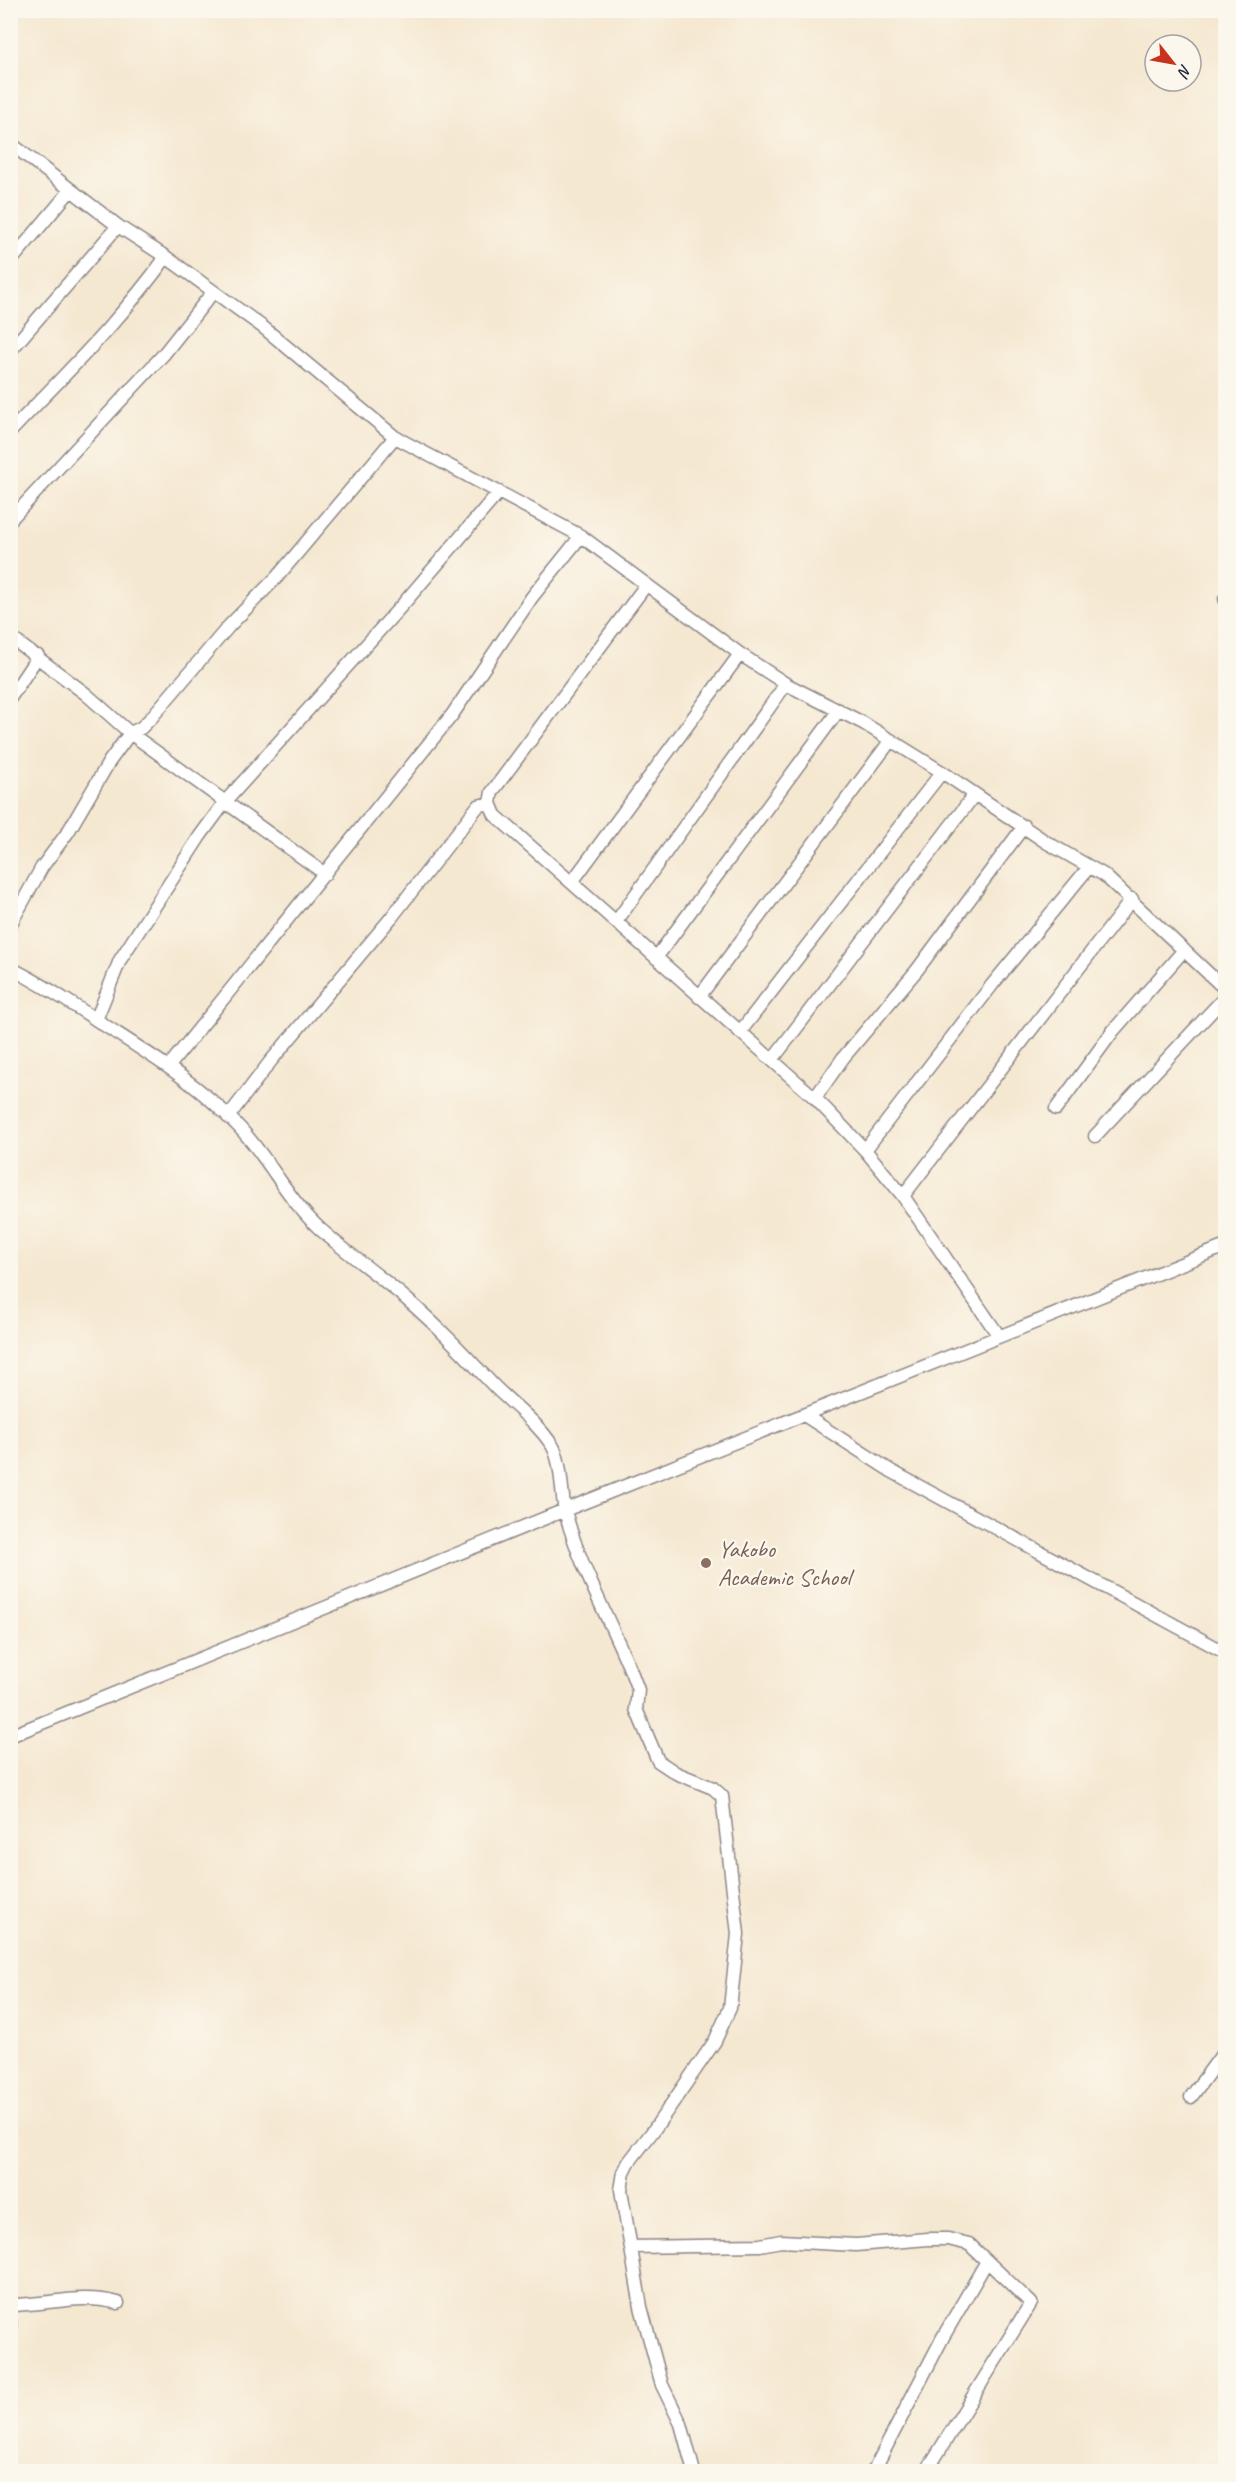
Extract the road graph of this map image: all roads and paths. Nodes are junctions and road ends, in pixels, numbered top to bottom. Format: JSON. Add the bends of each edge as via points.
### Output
{"nodes":[{"id":1,"x":10,"y":143,"type":"edge"},
{"id":2,"x":70,"y":191,"type":"junction"},
{"id":3,"x":118,"y":226,"type":"junction"},
{"id":4,"x":166,"y":257,"type":"junction"},
{"id":5,"x":10,"y":262,"type":"edge"},
{"id":6,"x":213,"y":292,"type":"junction"},
{"id":7,"x":10,"y":351,"type":"edge"},
{"id":8,"x":10,"y":432,"type":"edge"},
{"id":9,"x":395,"y":437,"type":"junction"},
{"id":10,"x":499,"y":492,"type":"junction"},
{"id":11,"x":10,"y":520,"type":"edge"},
{"id":12,"x":581,"y":536,"type":"junction"},
{"id":13,"x":646,"y":585,"type":"junction"},
{"id":14,"x":10,"y":637,"type":"edge"},
{"id":15,"x":740,"y":654,"type":"junction"},
{"id":16,"x":38,"y":656,"type":"junction"},
{"id":17,"x":786,"y":684,"type":"junction"},
{"id":18,"x":10,"y":698,"type":"edge"},
{"id":19,"x":838,"y":710,"type":"junction"},
{"id":20,"x":130,"y":733,"type":"junction"},
{"id":21,"x":891,"y":740,"type":"junction"},
{"id":22,"x":942,"y":772,"type":"junction"},
{"id":23,"x":975,"y":794,"type":"junction"},
{"id":24,"x":225,"y":802,"type":"junction"},
{"id":25,"x":490,"y":803,"type":"junction"},
{"id":26,"x":1024,"y":826,"type":"junction"},
{"id":27,"x":1089,"y":867,"type":"junction"},
{"id":28,"x":325,"y":874,"type":"junction"},
{"id":29,"x":572,"y":882,"type":"junction"},
{"id":30,"x":1132,"y":899,"type":"junction"},
{"id":31,"x":616,"y":922,"type":"junction"},
{"id":32,"x":10,"y":925,"type":"edge"},
{"id":33,"x":1184,"y":950,"type":"junction"},
{"id":34,"x":656,"y":958,"type":"junction"},
{"id":35,"x":10,"y":968,"type":"edge"},
{"id":36,"x":1226,"y":990,"type":"edge"},
{"id":37,"x":1226,"y":996,"type":"edge"},
{"id":38,"x":699,"y":997,"type":"junction"},
{"id":39,"x":96,"y":1020,"type":"junction"},
{"id":40,"x":740,"y":1032,"type":"junction"},
{"id":41,"x":772,"y":1060,"type":"junction"},
{"id":42,"x":169,"y":1066,"type":"junction"},
{"id":43,"x":815,"y":1098,"type":"junction"},
{"id":44,"x":1056,"y":1109,"type":"dead end"},
{"id":45,"x":228,"y":1117,"type":"junction"},
{"id":46,"x":1095,"y":1136,"type":"dead end"},
{"id":47,"x":866,"y":1150,"type":"junction"},
{"id":48,"x":903,"y":1196,"type":"junction"},
{"id":49,"x":1226,"y":1245,"type":"edge"},
{"id":50,"x":999,"y":1336,"type":"junction"},
{"id":51,"x":804,"y":1415,"type":"junction"},
{"id":52,"x":565,"y":1510,"type":"junction"},
{"id":53,"x":1226,"y":1653,"type":"edge"},
{"id":54,"x":10,"y":1736,"type":"edge"},
{"id":55,"x":1226,"y":2049,"type":"edge"},
{"id":56,"x":1191,"y":2097,"type":"dead end"},
{"id":57,"x":631,"y":2247,"type":"junction"},
{"id":58,"x":987,"y":2261,"type":"junction"},
{"id":59,"x":118,"y":2303,"type":"dead end"},
{"id":60,"x":10,"y":2305,"type":"edge"},
{"id":61,"x":10,"y":2321,"type":"edge"},
{"id":62,"x":10,"y":2327,"type":"edge"},
{"id":63,"x":694,"y":2472,"type":"edge"},
{"id":64,"x":873,"y":2472,"type":"edge"},
{"id":65,"x":926,"y":2472,"type":"edge"}],
"edges":[{"from":1,"to":2,"type":"street"},
{"from":2,"to":3,"type":"street"},
{"from":2,"to":5,"type":"street"},
{"from":3,"to":4,"type":"street"},
{"from":3,"to":7,"type":"street"},
{"from":4,"to":6,"type":"street"},
{"from":4,"to":8,"type":"street","via":[[107,330]]},
{"from":6,"to":9,"type":"street","via":[[264,328]]},
{"from":6,"to":11,"type":"street","via":[[164,355]]},
{"from":9,"to":10,"type":"street"},
{"from":9,"to":20,"type":"street","via":[[277,577],[141,728]]},
{"from":10,"to":12,"type":"street"},
{"from":10,"to":24,"type":"street"},
{"from":12,"to":13,"type":"street"},
{"from":12,"to":28,"type":"street","via":[[532,597],[452,715]]},
{"from":13,"to":15,"type":"street"},
{"from":13,"to":25,"type":"street","via":[[492,792]]},
{"from":14,"to":16,"type":"street"},
{"from":15,"to":17,"type":"street"},
{"from":15,"to":29,"type":"street"},
{"from":16,"to":18,"type":"street"},
{"from":16,"to":20,"type":"street"},
{"from":17,"to":19,"type":"street"},
{"from":17,"to":31,"type":"street"},
{"from":19,"to":21,"type":"street"},
{"from":19,"to":34,"type":"street"},
{"from":20,"to":24,"type":"street"},
{"from":20,"to":32,"type":"street","via":[[42,867]]},
{"from":21,"to":22,"type":"street"},
{"from":21,"to":38,"type":"street"},
{"from":22,"to":23,"type":"street"},
{"from":22,"to":40,"type":"street"},
{"from":23,"to":26,"type":"street"},
{"from":23,"to":41,"type":"street"},
{"from":24,"to":28,"type":"street"},
{"from":24,"to":39,"type":"street","via":[[120,960]]},
{"from":25,"to":29,"type":"street","via":[[495,815]]},
{"from":25,"to":45,"type":"street","via":[[478,806]]},
{"from":26,"to":27,"type":"street"},
{"from":26,"to":43,"type":"street"},
{"from":27,"to":30,"type":"street"},
{"from":27,"to":47,"type":"street","via":[[992,985]]},
{"from":28,"to":42,"type":"street"},
{"from":29,"to":31,"type":"street"},
{"from":30,"to":33,"type":"street"},
{"from":30,"to":48,"type":"street"},
{"from":31,"to":34,"type":"street"},
{"from":33,"to":36,"type":"street"},
{"from":33,"to":44,"type":"street","via":[[1113,1031]]},
{"from":34,"to":38,"type":"street"},
{"from":35,"to":39,"type":"street"},
{"from":37,"to":46,"type":"street"},
{"from":38,"to":40,"type":"street"},
{"from":39,"to":42,"type":"street"},
{"from":40,"to":41,"type":"street"},
{"from":41,"to":43,"type":"street"},
{"from":42,"to":45,"type":"street"},
{"from":43,"to":47,"type":"street"},
{"from":45,"to":52,"type":"street","via":[[304,1212],[453,1341],[542,1432],[558,1460]]},
{"from":47,"to":48,"type":"street"},
{"from":48,"to":50,"type":"street"},
{"from":49,"to":50,"type":"street"},
{"from":50,"to":51,"type":"street"},
{"from":51,"to":52,"type":"street"},
{"from":51,"to":53,"type":"street","via":[[901,1476]]},
{"from":52,"to":54,"type":"street"},
{"from":52,"to":57,"type":"street","via":[[579,1554],[633,1674],[638,1690],[636,1709],[658,1761],[722,1796],[738,1934],[730,2008],[724,2022],[701,2062],[624,2172],[622,2201]]},
{"from":55,"to":56,"type":"street"},
{"from":57,"to":58,"type":"street","via":[[948,2239],[969,2244]]},
{"from":57,"to":63,"type":"street","via":[[640,2307],[657,2370],[681,2424]]},
{"from":58,"to":64,"type":"street"},
{"from":58,"to":65,"type":"street","via":[[1031,2303]]},
{"from":59,"to":60,"type":"street","via":[[77,2298]]},
{"from":61,"to":62,"type":"street"}]}
